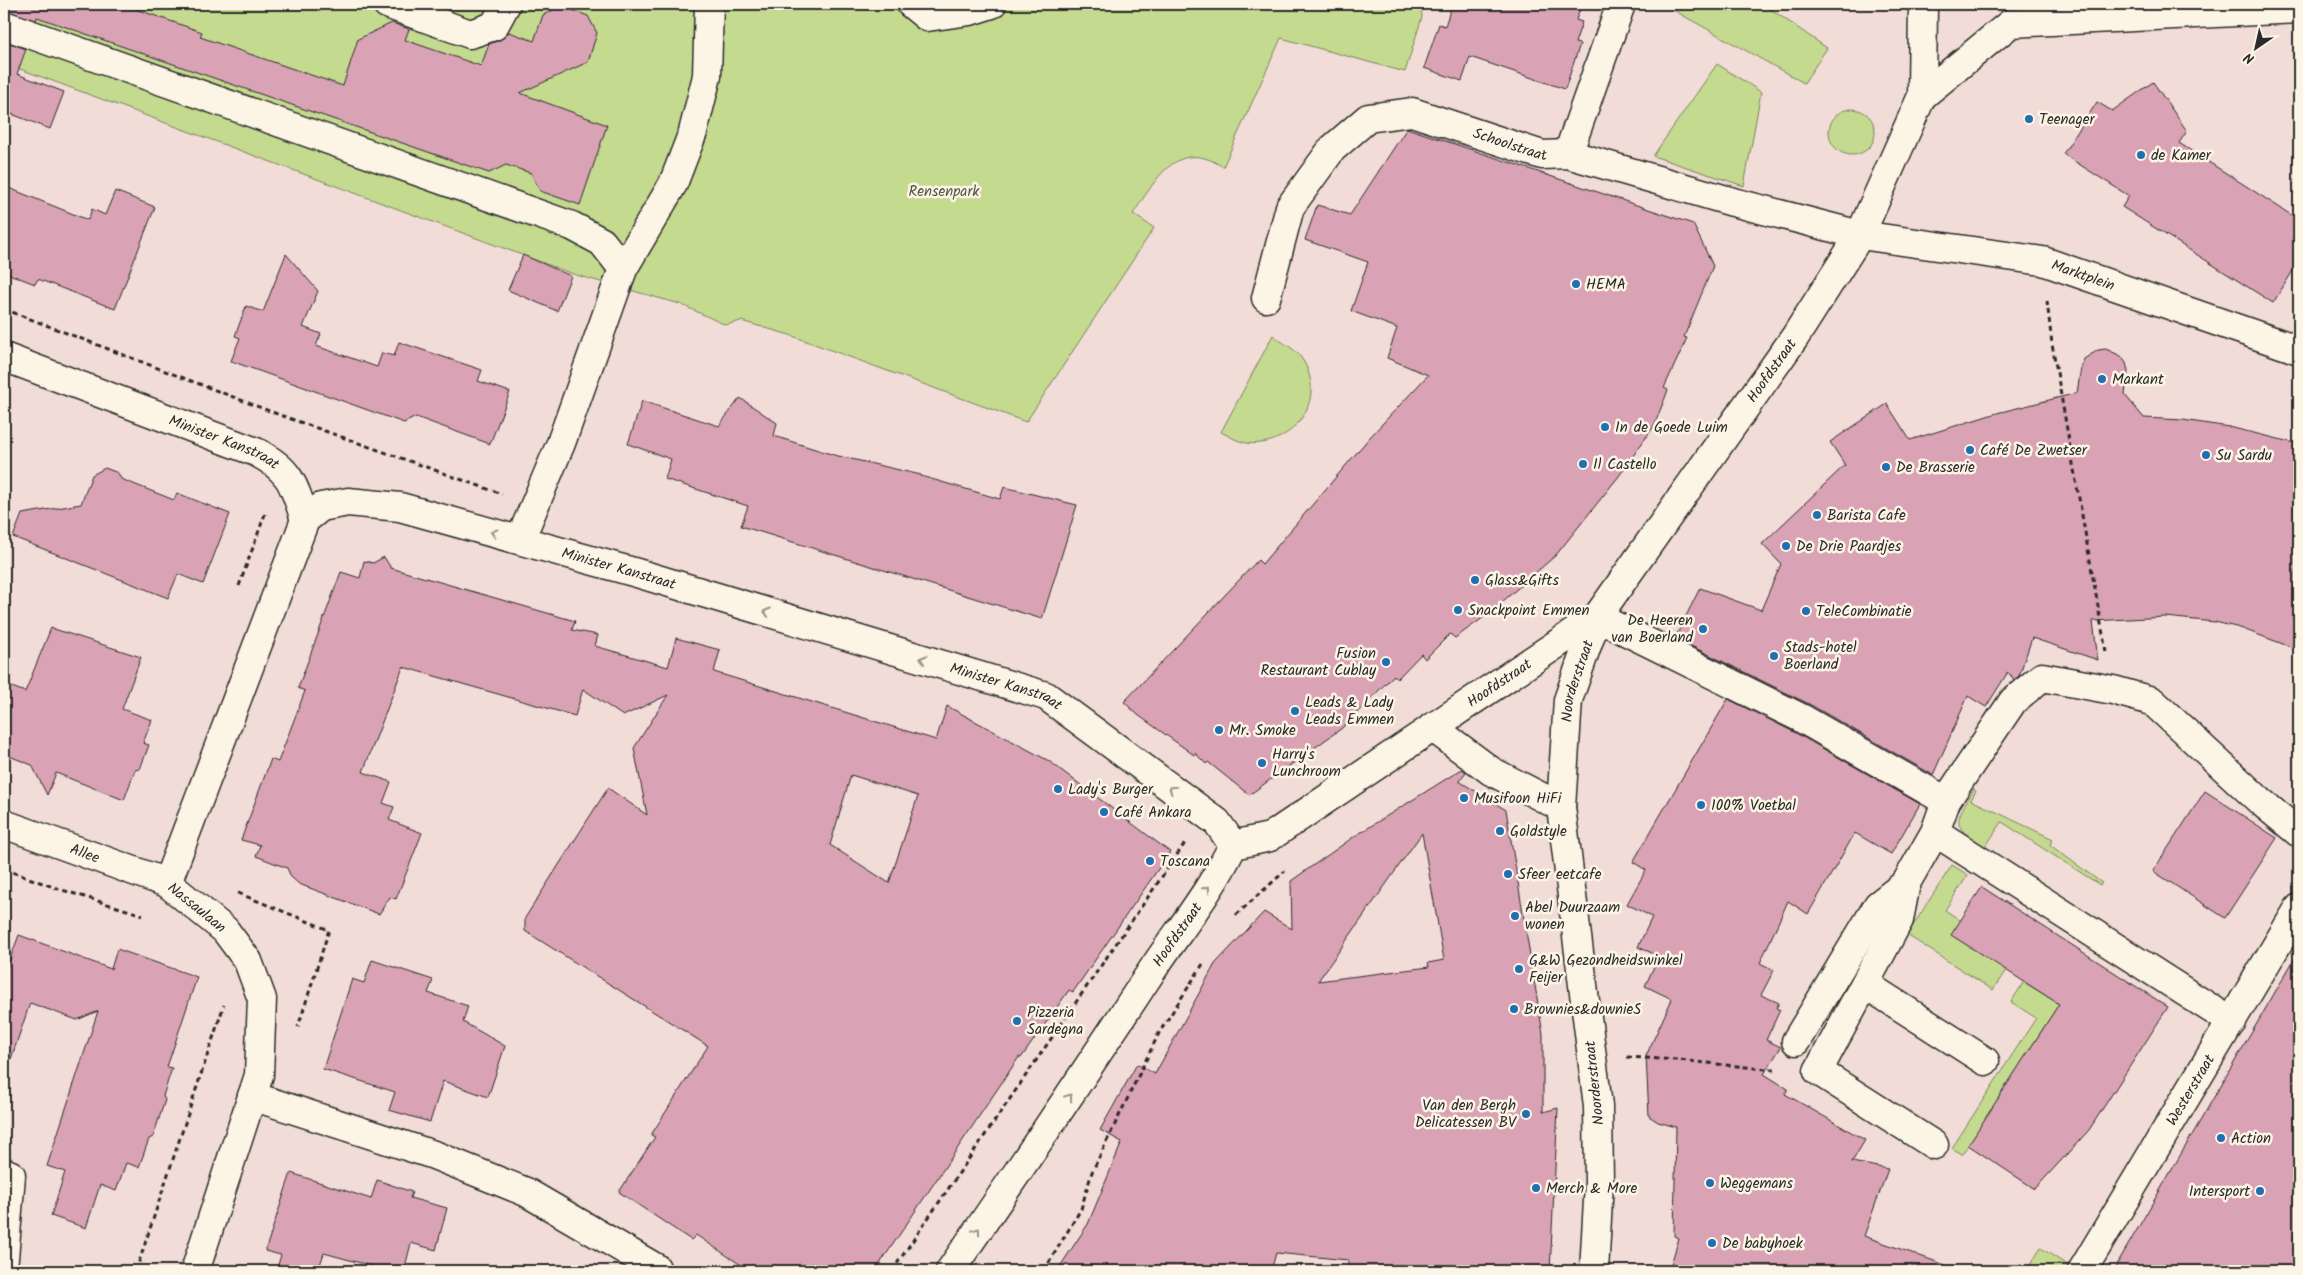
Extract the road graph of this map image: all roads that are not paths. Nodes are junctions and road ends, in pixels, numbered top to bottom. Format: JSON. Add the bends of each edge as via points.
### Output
{"nodes":[{"id":1,"x":387,"y":4,"type":"edge"},
{"id":2,"x":506,"y":4,"type":"edge"},
{"id":3,"x":709,"y":4,"type":"edge"},
{"id":4,"x":911,"y":4,"type":"edge"},
{"id":5,"x":992,"y":4,"type":"edge"},
{"id":6,"x":1622,"y":4,"type":"edge"},
{"id":7,"x":1922,"y":4,"type":"edge"},
{"id":8,"x":2299,"y":9,"type":"edge"},
{"id":9,"x":4,"y":25,"type":"edge"},
{"id":10,"x":1922,"y":96,"type":"junction"},
{"id":11,"x":1568,"y":154,"type":"junction"},
{"id":12,"x":1860,"y":235,"type":"junction"},
{"id":13,"x":624,"y":269,"type":"junction"},
{"id":14,"x":1266,"y":298,"type":"dead end"},
{"id":15,"x":2299,"y":350,"type":"edge"},
{"id":16,"x":4,"y":357,"type":"edge"},
{"id":17,"x":305,"y":520,"type":"junction"},
{"id":18,"x":520,"y":540,"type":"junction"},
{"id":19,"x":1597,"y":617,"type":"junction"},
{"id":20,"x":1432,"y":727,"type":"junction"},
{"id":21,"x":1946,"y":801,"type":"junction"},
{"id":22,"x":1561,"y":806,"type":"junction"},
{"id":23,"x":4,"y":824,"type":"edge"},
{"id":24,"x":1935,"y":832,"type":"junction"},
{"id":25,"x":2299,"y":832,"type":"edge"},
{"id":26,"x":1233,"y":845,"type":"junction"},
{"id":27,"x":167,"y":883,"type":"junction"},
{"id":28,"x":1906,"y":884,"type":"junction"},
{"id":29,"x":2299,"y":908,"type":"edge"},
{"id":30,"x":1865,"y":984,"type":"junction"},
{"id":31,"x":2232,"y":1022,"type":"junction"},
{"id":32,"x":1796,"y":1040,"type":"dead end"},
{"id":33,"x":1985,"y":1061,"type":"dead end"},
{"id":34,"x":252,"y":1096,"type":"junction"},
{"id":35,"x":1934,"y":1145,"type":"dead end"},
{"id":36,"x":4,"y":1172,"type":"edge"},
{"id":37,"x":4,"y":1258,"type":"edge"},
{"id":38,"x":656,"y":1268,"type":"dead end"},
{"id":39,"x":195,"y":1271,"type":"edge"},
{"id":40,"x":950,"y":1271,"type":"edge"},
{"id":41,"x":1594,"y":1271,"type":"edge"},
{"id":42,"x":2082,"y":1271,"type":"edge"}],
"edges":[{"from":1,"to":2,"type":"street","via":[[470,34],[494,26]]},
{"from":3,"to":13,"type":"street","via":[[707,76],[694,132],[673,184]]},
{"from":4,"to":5,"type":"street","via":[[927,17],[970,11]]},
{"from":6,"to":11,"type":"street"},
{"from":7,"to":10,"type":"street","name":"Hoofdstraat"},
{"from":8,"to":10,"type":"street","via":[[2011,22]]},
{"from":9,"to":13,"type":"street","via":[[572,226],[602,242]]},
{"from":10,"to":12,"type":"street","name":"Hoofdstraat"},
{"from":11,"to":12,"type":"street","name":"Schoolstraat"},
{"from":11,"to":14,"type":"street","name":"Schoolstraat","via":[[1542,155],[1412,112],[1368,118],[1332,149],[1290,206]]},
{"from":12,"to":15,"type":"street","name":"Marktplein","via":[[2043,261]]},
{"from":12,"to":19,"type":"street","name":"Hoofdstraat","via":[[1795,337]]},
{"from":13,"to":18,"type":"street","via":[[561,443]]},
{"from":16,"to":17,"type":"street","name":"Minister Kanstraat","via":[[275,462],[293,485]]},
{"from":18,"to":17,"type":"street","name":"Minister Kanstraat","one_way":true,"via":[[400,507],[348,502],[321,507]]},
{"from":17,"to":27,"type":"street","name":"Nassaulaan"},
{"from":26,"to":18,"type":"street","name":"Minister Kanstraat","one_way":true,"via":[[1217,822],[1046,696]]},
{"from":19,"to":20,"type":"street","name":"Hoofdstraat"},
{"from":19,"to":21,"type":"street","via":[[1802,718]]},
{"from":19,"to":22,"type":"street","name":"Noorderstraat","via":[[1568,700]]},
{"from":20,"to":22,"type":"street","via":[[1490,771]]},
{"from":20,"to":26,"type":"street","name":"Hoofdstraat","via":[[1266,839]]},
{"from":21,"to":24,"type":"street"},
{"from":21,"to":25,"type":"street","via":[[2012,701],[2042,677],[2152,701],[2260,801]]},
{"from":22,"to":41,"type":"street","name":"Noorderstraat","via":[[1598,1106],[1600,1183]]},
{"from":23,"to":27,"type":"street","name":"Allee"},
{"from":24,"to":28,"type":"street"},
{"from":24,"to":31,"type":"street"},
{"from":40,"to":26,"type":"street","name":"Hoofdstraat","one_way":true,"via":[[1079,1083],[1222,867]]},
{"from":27,"to":34,"type":"street","name":"Nassaulaan","via":[[225,930],[248,961],[262,999],[259,1075]]},
{"from":28,"to":30,"type":"street","via":[[1899,920]]},
{"from":28,"to":32,"type":"street","via":[[1878,905]]},
{"from":29,"to":31,"type":"street","name":"Westerstraat"},
{"from":30,"to":33,"type":"street"},
{"from":30,"to":35,"type":"street","via":[[1818,1071]]},
{"from":31,"to":42,"type":"street","name":"Westerstraat"},
{"from":34,"to":38,"type":"street","via":[[434,1155],[526,1192]]},
{"from":34,"to":39,"type":"street","name":"Nassaulaan"},
{"from":36,"to":37,"type":"street","via":[[11,1175]]}]}
